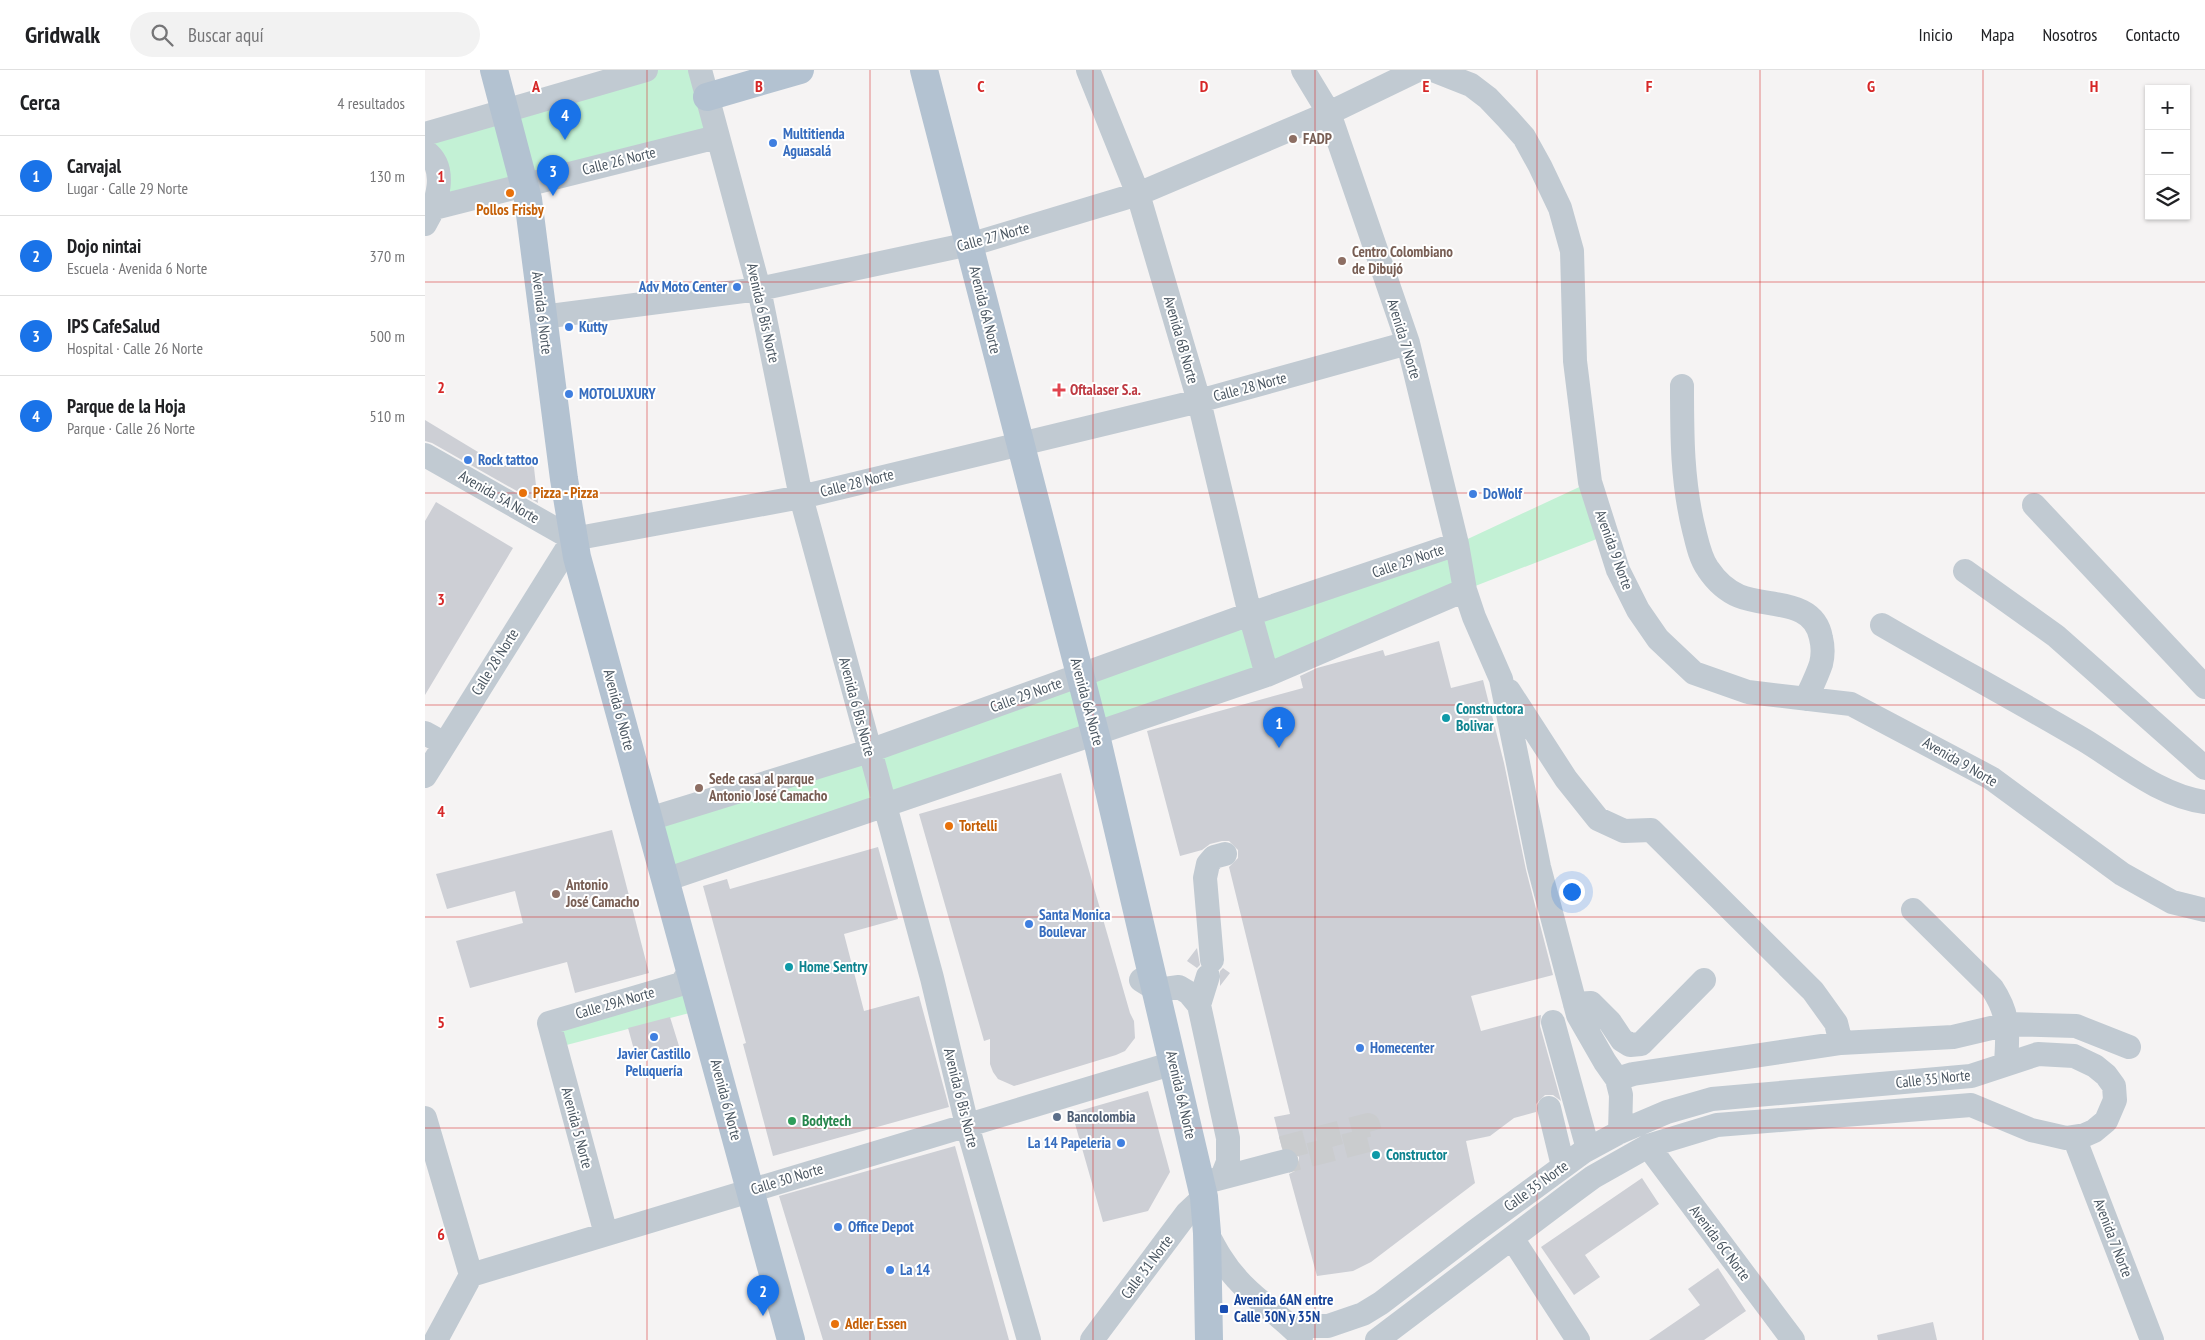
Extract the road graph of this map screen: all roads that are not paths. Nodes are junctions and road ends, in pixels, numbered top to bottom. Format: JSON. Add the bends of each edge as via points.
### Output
{"nodes":[{"id":1,"x":494,"y":70,"type":"edge"},
{"id":2,"x":646,"y":70,"type":"edge"},
{"id":3,"x":701,"y":70,"type":"edge"},
{"id":4,"x":800,"y":70,"type":"edge"},
{"id":5,"x":923,"y":70,"type":"edge"},
{"id":6,"x":1088,"y":70,"type":"edge"},
{"id":7,"x":1303,"y":70,"type":"edge"},
{"id":8,"x":1418,"y":70,"type":"edge"},
{"id":9,"x":1433,"y":70,"type":"edge"},
{"id":10,"x":707,"y":97,"type":"junction"},
{"id":11,"x":505,"y":110,"type":"junction"},
{"id":12,"x":1329,"y":113,"type":"junction"},
{"id":13,"x":425,"y":134,"type":"edge"},
{"id":14,"x":717,"y":137,"type":"junction"},
{"id":15,"x":425,"y":151,"type":"edge"},
{"id":16,"x":525,"y":185,"type":"junction"},
{"id":17,"x":1138,"y":194,"type":"junction"},
{"id":18,"x":430,"y":216,"type":"edge"},
{"id":19,"x":969,"y":245,"type":"junction"},
{"id":20,"x":759,"y":289,"type":"junction"},
{"id":21,"x":543,"y":317,"type":"junction"},
{"id":22,"x":1408,"y":344,"type":"junction"},
{"id":23,"x":1682,"y":386,"type":"dead end"},
{"id":24,"x":1199,"y":401,"type":"junction"},
{"id":25,"x":1020,"y":444,"type":"junction"},
{"id":26,"x":425,"y":455,"type":"edge"},
{"id":27,"x":801,"y":497,"type":"junction"},
{"id":28,"x":2034,"y":506,"type":"dead end"},
{"id":29,"x":573,"y":539,"type":"junction"},
{"id":30,"x":1457,"y":544,"type":"junction"},
{"id":31,"x":1965,"y":571,"type":"dead end"},
{"id":32,"x":1465,"y":590,"type":"junction"},
{"id":33,"x":1250,"y":614,"type":"junction"},
{"id":34,"x":1882,"y":626,"type":"dead end"},
{"id":35,"x":1267,"y":674,"type":"junction"},
{"id":36,"x":1080,"y":675,"type":"junction"},
{"id":37,"x":1501,"y":679,"type":"junction"},
{"id":38,"x":2205,"y":687,"type":"edge"},
{"id":39,"x":1806,"y":699,"type":"junction"},
{"id":40,"x":1095,"y":733,"type":"junction"},
{"id":41,"x":435,"y":739,"type":"edge"},
{"id":42,"x":869,"y":751,"type":"junction"},
{"id":43,"x":2205,"y":768,"type":"edge"},
{"id":44,"x":425,"y":776,"type":"edge"},
{"id":45,"x":2205,"y":802,"type":"edge"},
{"id":46,"x":884,"y":805,"type":"junction"},
{"id":47,"x":649,"y":819,"type":"junction"},
{"id":48,"x":1225,"y":854,"type":"dead end"},
{"id":49,"x":665,"y":880,"type":"junction"},
{"id":50,"x":1913,"y":910,"type":"dead end"},
{"id":51,"x":2205,"y":910,"type":"edge"},
{"id":52,"x":1704,"y":980,"type":"dead end"},
{"id":53,"x":689,"y":983,"type":"junction"},
{"id":54,"x":1157,"y":990,"type":"junction"},
{"id":55,"x":1575,"y":1004,"type":"junction"},
{"id":56,"x":1199,"y":1005,"type":"junction"},
{"id":57,"x":1553,"y":1022,"type":"dead end"},
{"id":58,"x":549,"y":1023,"type":"joint"},
{"id":59,"x":2008,"y":1024,"type":"junction"},
{"id":60,"x":1841,"y":1042,"type":"junction"},
{"id":61,"x":2129,"y":1047,"type":"dead end"},
{"id":62,"x":1174,"y":1063,"type":"junction"},
{"id":63,"x":2005,"y":1063,"type":"junction"},
{"id":64,"x":1619,"y":1086,"type":"junction"},
{"id":65,"x":1549,"y":1108,"type":"dead end"},
{"id":66,"x":1652,"y":1117,"type":"junction"},
{"id":67,"x":425,"y":1118,"type":"edge"},
{"id":68,"x":967,"y":1125,"type":"junction"},
{"id":69,"x":1620,"y":1132,"type":"junction"},
{"id":70,"x":2074,"y":1137,"type":"junction"},
{"id":71,"x":1648,"y":1146,"type":"junction"},
{"id":72,"x":1588,"y":1149,"type":"junction"},
{"id":73,"x":1284,"y":1155,"type":"tunnel mouth"},
{"id":74,"x":1563,"y":1166,"type":"junction"},
{"id":75,"x":1214,"y":1180,"type":"junction"},
{"id":76,"x":750,"y":1190,"type":"junction"},
{"id":77,"x":1207,"y":1233,"type":"junction"},
{"id":78,"x":606,"y":1234,"type":"junction"},
{"id":79,"x":1512,"y":1238,"type":"junction"},
{"id":80,"x":471,"y":1275,"type":"junction"},
{"id":81,"x":1297,"y":1333,"type":"edge"},
{"id":82,"x":436,"y":1340,"type":"edge"},
{"id":83,"x":791,"y":1340,"type":"edge"},
{"id":84,"x":1029,"y":1340,"type":"edge"},
{"id":85,"x":1092,"y":1340,"type":"edge"},
{"id":86,"x":1209,"y":1340,"type":"edge"},
{"id":87,"x":1377,"y":1340,"type":"edge"},
{"id":88,"x":1578,"y":1340,"type":"edge"},
{"id":89,"x":1793,"y":1340,"type":"edge"},
{"id":90,"x":2152,"y":1340,"type":"edge"}],
"edges":[{"from":1,"to":11,"type":"main road","name":"Avenida 6 Norte"},
{"from":2,"to":11,"type":"street"},
{"from":3,"to":10,"type":"street","name":"Avenida 6 Bis Norte"},
{"from":4,"to":10,"type":"main road"},
{"from":5,"to":19,"type":"main road","name":"Avenida 6A Norte"},
{"from":6,"to":17,"type":"street","name":"Avenida 6B Norte"},
{"from":7,"to":12,"type":"street","name":"Avenida 7 Norte"},
{"from":8,"to":12,"type":"street","name":"Calle 27 Norte"},
{"from":9,"to":39,"type":"street","name":"Avenida 9 Norte","via":[[1471,85],[1508,119],[1528,144],[1560,208],[1572,250],[1575,361],[1590,482],[1618,570],[1638,610],[1658,639],[1694,673],[1748,692]]},
{"from":10,"to":14,"type":"street","name":"Avenida 6 Bis Norte"},
{"from":11,"to":13,"type":"street"},
{"from":11,"to":16,"type":"main road","name":"Avenida 6 Norte"},
{"from":12,"to":17,"type":"street","name":"Calle 27 Norte"},
{"from":12,"to":22,"type":"street","name":"Avenida 7 Norte"},
{"from":14,"to":16,"type":"street","name":"Calle 26 Norte"},
{"from":14,"to":20,"type":"street","name":"Avenida 6 Bis Norte"},
{"from":15,"to":18,"type":"street","name":"Calle 26 Norte","via":[[437,167],[439,186]]},
{"from":16,"to":18,"type":"street","name":"Calle 26 Norte"},
{"from":16,"to":21,"type":"main road","name":"Avenida 6 Norte"},
{"from":17,"to":19,"type":"street","name":"Calle 27 Norte"},
{"from":17,"to":24,"type":"street","name":"Avenida 6B Norte"},
{"from":19,"to":20,"type":"street","name":"Calle 27 Norte"},
{"from":19,"to":25,"type":"main road","name":"Avenida 6A Norte"},
{"from":20,"to":21,"type":"street","name":"Calle 27 Norte"},
{"from":20,"to":27,"type":"street","name":"Avenida 6 Bis Norte"},
{"from":21,"to":29,"type":"main road","name":"Avenida 6 Norte"},
{"from":22,"to":24,"type":"street","name":"Calle 28 Norte"},
{"from":22,"to":30,"type":"street","name":"Avenida 7 Norte"},
{"from":23,"to":39,"type":"street","via":[[1683,465],[1691,515],[1706,567],[1719,585],[1739,596],[1763,603],[1788,605],[1814,622],[1820,631],[1823,647],[1821,663]]},
{"from":24,"to":25,"type":"street","name":"Calle 28 Norte"},
{"from":24,"to":33,"type":"street","name":"Avenida 6B Norte"},
{"from":25,"to":27,"type":"street","name":"Calle 28 Norte"},
{"from":25,"to":36,"type":"main road","name":"Avenida 6A Norte"},
{"from":26,"to":29,"type":"street","name":"Avenida 5A Norte"},
{"from":27,"to":29,"type":"street","name":"Calle 28 Norte"},
{"from":27,"to":42,"type":"street","name":"Avenida 6 Bis Norte"},
{"from":28,"to":38,"type":"street"},
{"from":29,"to":41,"type":"street","name":"Calle 28 Norte"},
{"from":29,"to":47,"type":"main road","name":"Avenida 6 Norte"},
{"from":30,"to":32,"type":"street","name":"Avenida 7 Norte"},
{"from":30,"to":33,"type":"street","name":"Calle 29 Norte"},
{"from":31,"to":43,"type":"street","via":[[2056,636]]},
{"from":32,"to":35,"type":"street"},
{"from":32,"to":37,"type":"street","name":"Avenida 7 Norte"},
{"from":33,"to":35,"type":"street","name":"Avenida 6B Norte"},
{"from":33,"to":36,"type":"street","name":"Calle 29 Norte"},
{"from":34,"to":45,"type":"street","via":[[2085,741],[2144,779],[2179,797]]},
{"from":35,"to":40,"type":"street"},
{"from":36,"to":40,"type":"main road","name":"Avenida 6A Norte"},
{"from":36,"to":42,"type":"street","name":"Calle 29 Norte"},
{"from":37,"to":55,"type":"street","via":[[1539,867]]},
{"from":37,"to":60,"type":"street","via":[[1566,779],[1597,819],[1624,831],[1651,830],[1813,991],[1836,1023]]},
{"from":39,"to":51,"type":"street","name":"Avenida 9 Norte","via":[[1851,704],[1910,734],[1991,778],[2122,874],[2172,902]]},
{"from":40,"to":46,"type":"street"},
{"from":40,"to":54,"type":"main road","name":"Avenida 6A Norte"},
{"from":41,"to":44,"type":"street","name":"Calle 28 Norte"},
{"from":42,"to":46,"type":"street","name":"Avenida 6 Bis Norte"},
{"from":42,"to":47,"type":"street","name":"Calle 29 Norte"},
{"from":46,"to":49,"type":"street"},
{"from":46,"to":68,"type":"street","name":"Avenida 6 Bis Norte","via":[[932,978]]},
{"from":47,"to":49,"type":"main road","name":"Avenida 6 Norte"},
{"from":48,"to":56,"type":"street","via":[[1214,857],[1205,870],[1210,968]]},
{"from":49,"to":53,"type":"main road","name":"Avenida 6 Norte"},
{"from":50,"to":59,"type":"street","via":[[1992,988],[2001,1002]]},
{"from":52,"to":55,"type":"street","via":[[1641,1044],[1630,1045],[1622,1040],[1591,1003]]},
{"from":53,"to":58,"type":"street","name":"Calle 29A Norte"},
{"from":53,"to":76,"type":"main road","name":"Avenida 6 Norte"},
{"from":54,"to":56,"type":"street","via":[[1179,987]]},
{"from":54,"to":62,"type":"main road","name":"Avenida 6A Norte"},
{"from":55,"to":64,"type":"street"},
{"from":56,"to":75,"type":"street","via":[[1227,1128]]},
{"from":57,"to":72,"type":"street"},
{"from":58,"to":78,"type":"street","name":"Avenida 5 Norte"},
{"from":59,"to":60,"type":"street","via":[[1953,1037]]},
{"from":59,"to":61,"type":"street","via":[[2076,1026]]},
{"from":59,"to":63,"type":"street"},
{"from":60,"to":64,"type":"street","via":[[1633,1074]]},
{"from":62,"to":68,"type":"street","name":"Calle 30 Norte"},
{"from":62,"to":75,"type":"main road","name":"Avenida 6A Norte"},
{"from":63,"to":66,"type":"street","name":"Calle 35 Norte","via":[[1971,1076],[1713,1099]]},
{"from":63,"to":70,"type":"street","name":"Calle 35 Norte","via":[[2038,1054],[2065,1054],[2095,1066],[2106,1075],[2114,1086],[2115,1100],[2111,1112],[2094,1131]]},
{"from":64,"to":66,"type":"street"},
{"from":64,"to":69,"type":"street"},
{"from":65,"to":74,"type":"street"},
{"from":66,"to":69,"type":"street","name":"Calle 35 Norte"},
{"from":67,"to":80,"type":"street"},
{"from":68,"to":76,"type":"street","name":"Calle 30 Norte"},
{"from":68,"to":84,"type":"street","name":"Avenida 6 Bis Norte"},
{"from":69,"to":72,"type":"street","name":"Calle 35 Norte"},
{"from":70,"to":71,"type":"street","name":"Calle 35 Norte","via":[[2031,1130],[1971,1105],[1717,1125]]},
{"from":70,"to":90,"type":"street","name":"Avenida 7 Norte"},
{"from":71,"to":79,"type":"street","name":"Calle 35 Norte","via":[[1593,1177]]},
{"from":71,"to":89,"type":"street","name":"Avenida 6C Norte"},
{"from":72,"to":74,"type":"street","name":"Calle 35 Norte"},
{"from":73,"to":75,"type":"street"},
{"from":74,"to":81,"type":"street","name":"Calle 35 Norte","via":[[1381,1304],[1363,1314]]},
{"from":75,"to":77,"type":"main road","name":"Avenida 6A Norte"},
{"from":75,"to":85,"type":"street","name":"Calle 31 Norte"},
{"from":76,"to":78,"type":"street","name":"Calle 30 Norte"},
{"from":76,"to":83,"type":"main road","name":"Avenida 6 Norte"},
{"from":77,"to":81,"type":"street","via":[[1237,1280]]},
{"from":77,"to":86,"type":"main road","name":"Avenida 6A Norte"},
{"from":78,"to":80,"type":"street","name":"Calle 30 Norte"},
{"from":79,"to":87,"type":"street","name":"Calle 35 Norte"},
{"from":79,"to":88,"type":"street"},
{"from":80,"to":82,"type":"street"}]}
